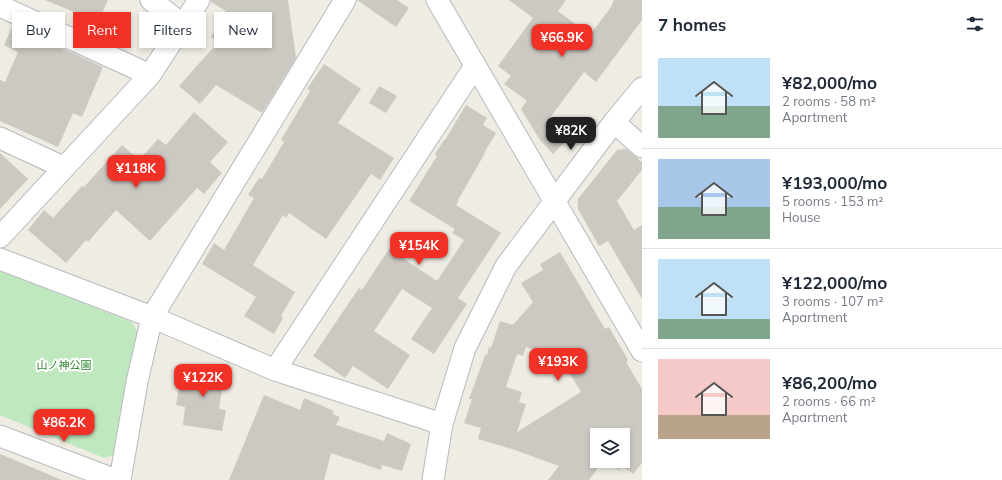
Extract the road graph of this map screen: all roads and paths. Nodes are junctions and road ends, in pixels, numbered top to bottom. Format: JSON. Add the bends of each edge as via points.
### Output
{"nodes":[{"id":1,"x":151,"y":0,"type":"edge"},
{"id":2,"x":199,"y":0,"type":"edge"},
{"id":3,"x":345,"y":0,"type":"edge"},
{"id":4,"x":438,"y":0,"type":"edge"},
{"id":5,"x":0,"y":6,"type":"edge"},
{"id":6,"x":166,"y":12,"type":"edge"},
{"id":7,"x":191,"y":12,"type":"edge"},
{"id":8,"x":168,"y":48,"type":"edge"},
{"id":9,"x":475,"y":66,"type":"junction"},
{"id":10,"x":150,"y":76,"type":"junction"},
{"id":11,"x":642,"y":88,"type":"edge"},
{"id":12,"x":614,"y":122,"type":"junction"},
{"id":13,"x":0,"y":138,"type":"edge"},
{"id":14,"x":642,"y":147,"type":"edge"},
{"id":15,"x":63,"y":167,"type":"junction"},
{"id":16,"x":554,"y":200,"type":"junction"},
{"id":17,"x":0,"y":237,"type":"edge"},
{"id":18,"x":0,"y":259,"type":"edge"},
{"id":19,"x":152,"y":316,"type":"junction"},
{"id":20,"x":642,"y":351,"type":"edge"},
{"id":21,"x":275,"y":370,"type":"junction"},
{"id":22,"x":442,"y":424,"type":"junction"},
{"id":23,"x":0,"y":436,"type":"edge"},
{"id":24,"x":116,"y":480,"type":"edge"},
{"id":25,"x":120,"y":480,"type":"edge"},
{"id":26,"x":433,"y":480,"type":"edge"}],
"edges":[{"from":1,"to":6,"type":"street"},
{"from":2,"to":7,"type":"street"},
{"from":3,"to":19,"type":"street"},
{"from":4,"to":9,"type":"street"},
{"from":5,"to":10,"type":"street"},
{"from":8,"to":10,"type":"street"},
{"from":9,"to":16,"type":"street"},
{"from":9,"to":21,"type":"street"},
{"from":10,"to":15,"type":"street"},
{"from":11,"to":12,"type":"street"},
{"from":12,"to":14,"type":"street"},
{"from":12,"to":16,"type":"street"},
{"from":13,"to":15,"type":"street"},
{"from":15,"to":17,"type":"street"},
{"from":16,"to":20,"type":"street"},
{"from":16,"to":22,"type":"street","via":[[506,266],[465,348]]},
{"from":18,"to":19,"type":"street"},
{"from":19,"to":21,"type":"street"},
{"from":19,"to":25,"type":"street","via":[[137,382]]},
{"from":21,"to":22,"type":"street"},
{"from":22,"to":26,"type":"street"},
{"from":23,"to":24,"type":"street"}]}
